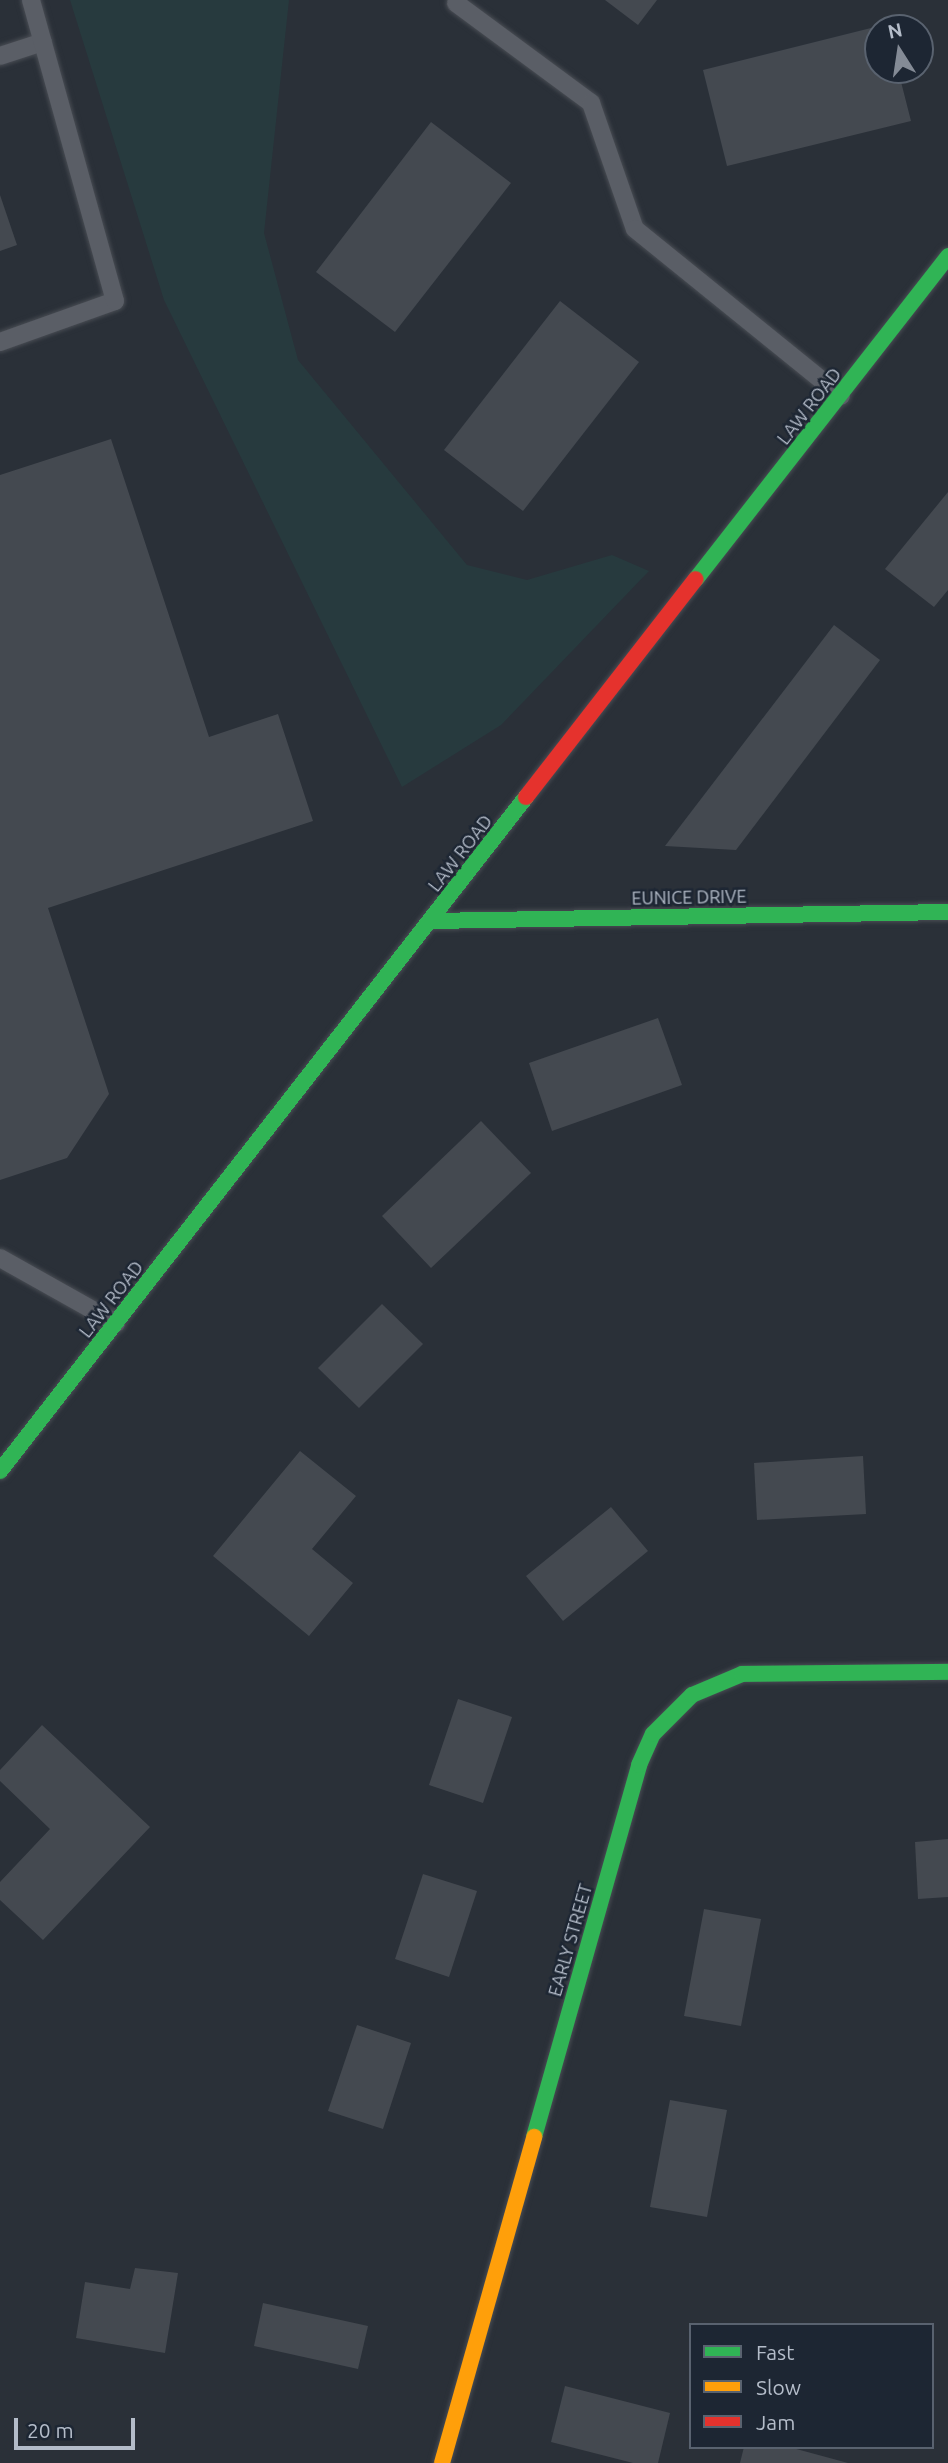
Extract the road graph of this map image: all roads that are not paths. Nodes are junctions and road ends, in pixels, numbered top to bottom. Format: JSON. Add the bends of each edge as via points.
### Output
{"nodes":[{"id":1,"x":31,"y":0,"type":"edge"},
{"id":2,"x":456,"y":3,"type":"dead end"},
{"id":3,"x":43,"y":42,"type":"junction"},
{"id":4,"x":0,"y":56,"type":"edge"},
{"id":5,"x":948,"y":256,"type":"edge"},
{"id":6,"x":0,"y":342,"type":"edge"},
{"id":7,"x":841,"y":396,"type":"junction"},
{"id":8,"x":948,"y":912,"type":"edge"},
{"id":9,"x":431,"y":921,"type":"junction"},
{"id":10,"x":0,"y":1258,"type":"edge"},
{"id":11,"x":116,"y":1323,"type":"junction"},
{"id":12,"x":0,"y":1471,"type":"edge"},
{"id":13,"x":948,"y":1672,"type":"edge"},
{"id":14,"x":442,"y":2463,"type":"edge"}],
"edges":[{"from":1,"to":3,"type":"lane"},
{"from":2,"to":7,"type":"lane","via":[[591,103],[635,229]]},
{"from":3,"to":4,"type":"lane"},
{"from":3,"to":6,"type":"lane","via":[[115,301]]},
{"from":5,"to":7,"type":"street","name":"LAW ROAD"},
{"from":7,"to":9,"type":"street","name":"LAW ROAD"},
{"from":8,"to":9,"type":"street","name":"EUNICE DRIVE"},
{"from":9,"to":11,"type":"street","name":"LAW ROAD"},
{"from":10,"to":11,"type":"lane"},
{"from":11,"to":12,"type":"street","name":"LAW ROAD"},
{"from":13,"to":14,"type":"street","name":"EARLY STREET","via":[[742,1674],[692,1695],[653,1734],[636,1778]]}]}
